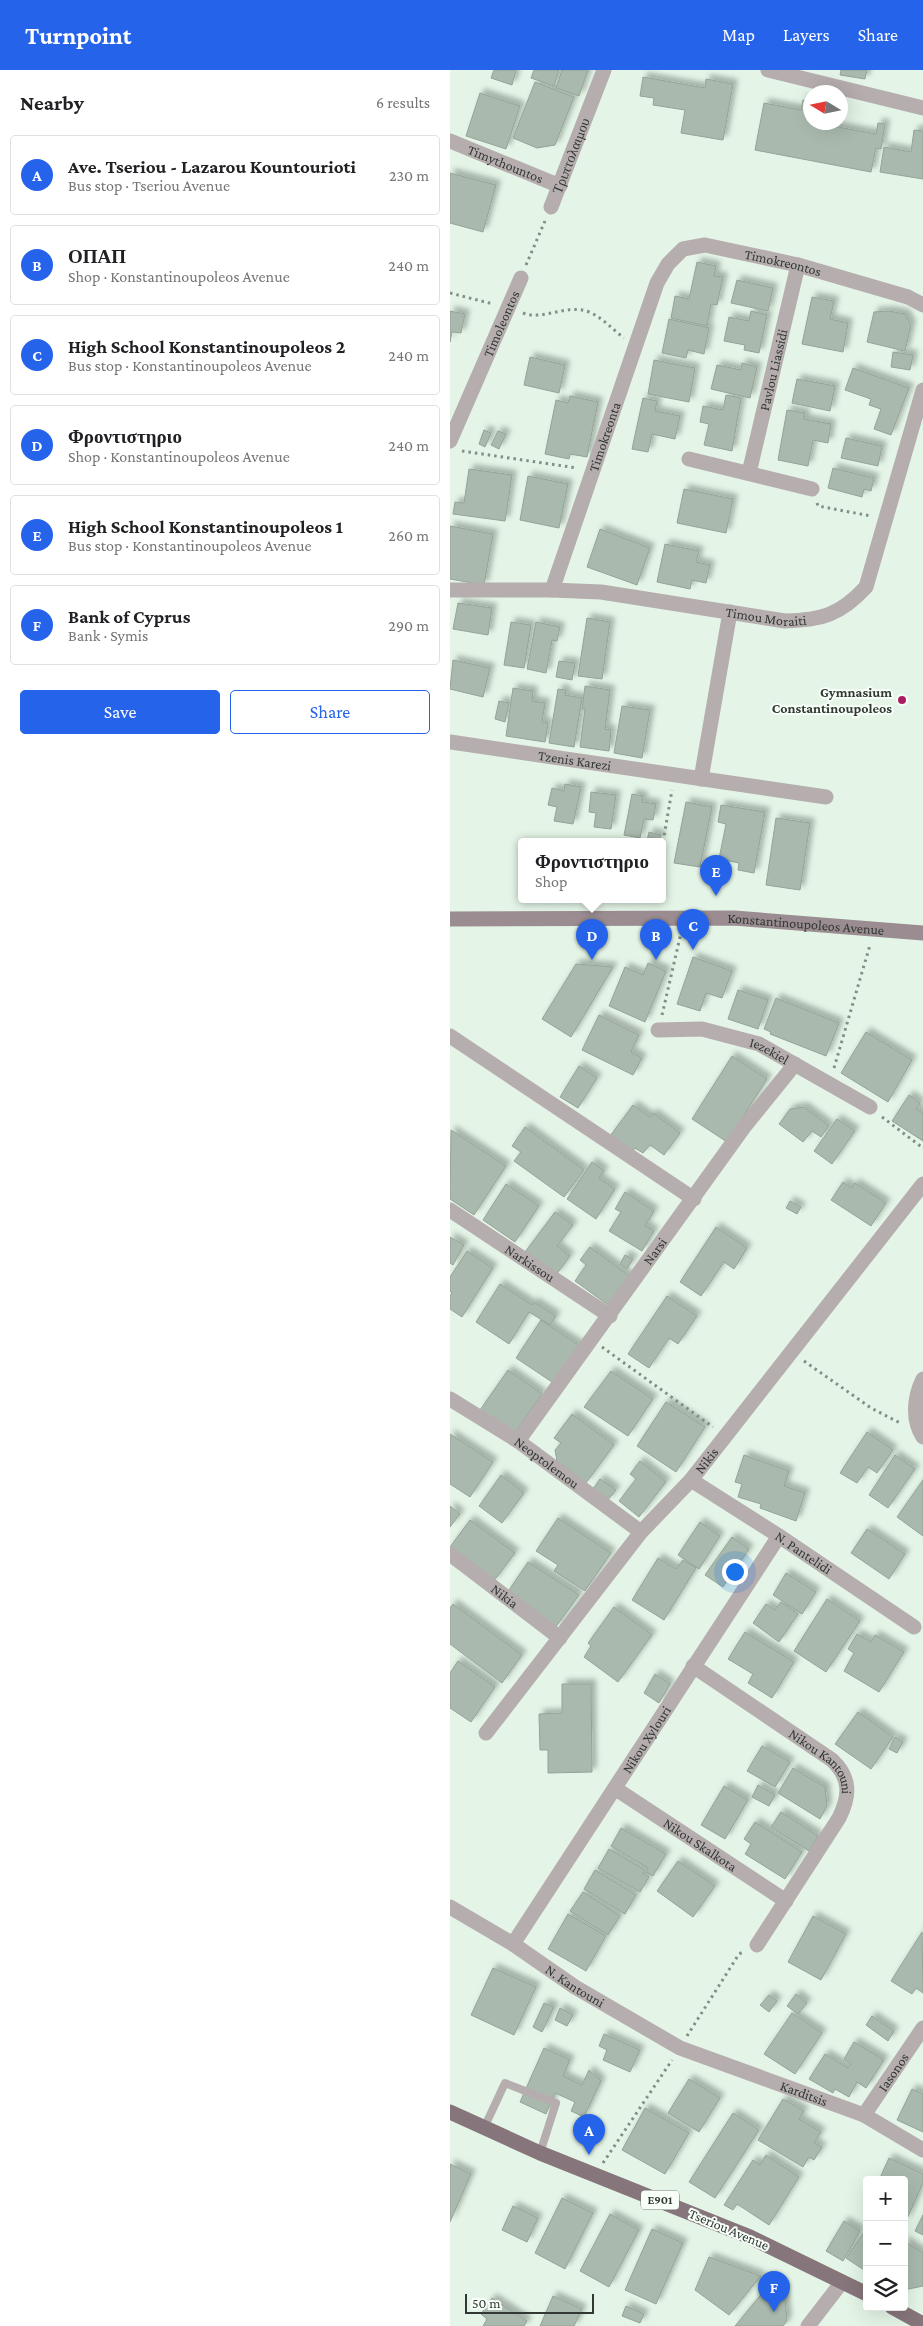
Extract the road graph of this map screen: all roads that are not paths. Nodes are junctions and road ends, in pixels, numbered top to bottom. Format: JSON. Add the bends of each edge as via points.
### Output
{"nodes":[{"id":1,"x":604,"y":70,"type":"edge"},
{"id":2,"x":768,"y":70,"type":"edge"},
{"id":3,"x":923,"y":108,"type":"edge"},
{"id":4,"x":450,"y":141,"type":"edge"},
{"id":5,"x":560,"y":186,"type":"junction"},
{"id":6,"x":551,"y":207,"type":"road end"},
{"id":7,"x":798,"y":265,"type":"junction"},
{"id":8,"x":521,"y":278,"type":"road end"},
{"id":9,"x":657,"y":283,"type":"joint"},
{"id":10,"x":923,"y":305,"type":"edge"},
{"id":11,"x":923,"y":390,"type":"edge"},
{"id":12,"x":455,"y":446,"type":"edge"},
{"id":13,"x":689,"y":459,"type":"dead end"},
{"id":14,"x":749,"y":473,"type":"junction"},
{"id":15,"x":812,"y":489,"type":"road end"},
{"id":16,"x":450,"y":590,"type":"edge"},
{"id":17,"x":552,"y":590,"type":"junction"},
{"id":18,"x":730,"y":612,"type":"junction"},
{"id":19,"x":450,"y":742,"type":"edge"},
{"id":20,"x":700,"y":779,"type":"junction"},
{"id":21,"x":826,"y":797,"type":"dead end"},
{"id":22,"x":451,"y":921,"type":"edge"},
{"id":23,"x":923,"y":934,"type":"edge"},
{"id":24,"x":658,"y":1030,"type":"road end"},
{"id":25,"x":450,"y":1036,"type":"edge"},
{"id":26,"x":795,"y":1064,"type":"junction"},
{"id":27,"x":870,"y":1107,"type":"road end"},
{"id":28,"x":923,"y":1184,"type":"edge"},
{"id":29,"x":694,"y":1199,"type":"junction"},
{"id":30,"x":450,"y":1210,"type":"edge"},
{"id":31,"x":610,"y":1316,"type":"junction"},
{"id":32,"x":923,"y":1379,"type":"edge"},
{"id":33,"x":450,"y":1399,"type":"edge"},
{"id":34,"x":922,"y":1435,"type":"edge"},
{"id":35,"x":518,"y":1441,"type":"junction"},
{"id":36,"x":691,"y":1480,"type":"junction"},
{"id":37,"x":642,"y":1532,"type":"junction"},
{"id":38,"x":779,"y":1536,"type":"junction"},
{"id":39,"x":450,"y":1554,"type":"edge"},
{"id":40,"x":914,"y":1627,"type":"dead end"},
{"id":41,"x":560,"y":1638,"type":"junction"},
{"id":42,"x":693,"y":1666,"type":"junction"},
{"id":43,"x":486,"y":1734,"type":"dead end"},
{"id":44,"x":616,"y":1789,"type":"junction"},
{"id":45,"x":786,"y":1901,"type":"junction"},
{"id":46,"x":450,"y":1907,"type":"edge"},
{"id":47,"x":513,"y":1944,"type":"junction"},
{"id":48,"x":757,"y":1945,"type":"dead end"},
{"id":49,"x":923,"y":2028,"type":"edge"},
{"id":50,"x":680,"y":2048,"type":"joint"},
{"id":51,"x":450,"y":2112,"type":"edge"},
{"id":52,"x":864,"y":2115,"type":"junction"},
{"id":53,"x":484,"y":2128,"type":"junction"},
{"id":54,"x":923,"y":2150,"type":"edge"},
{"id":55,"x":540,"y":2152,"type":"junction"},
{"id":56,"x":842,"y":2282,"type":"junction"},
{"id":57,"x":863,"y":2292,"type":"edge"},
{"id":58,"x":902,"y":2311,"type":"edge"},
{"id":59,"x":921,"y":2319,"type":"edge"},
{"id":60,"x":808,"y":2326,"type":"edge"}],
"edges":[{"from":1,"to":5,"type":"street","name":"Τριπτολαιμου"},
{"from":2,"to":3,"type":"street"},
{"from":4,"to":5,"type":"street","name":"Timythountos"},
{"from":5,"to":6,"type":"street","name":"Τριπτολαιμου"},
{"from":7,"to":9,"type":"street","name":"Timokreontos","via":[[706,245],[683,249],[668,264]]},
{"from":7,"to":10,"type":"street","name":"Timokreontos","via":[[908,297]]},
{"from":7,"to":14,"type":"street","name":"Pavlou Liassidi"},
{"from":8,"to":12,"type":"street","name":"Timoleontos"},
{"from":9,"to":17,"type":"street","name":"Timokreonta"},
{"from":11,"to":18,"type":"street","name":"Timou Moraiti","via":[[866,588],[850,604],[811,621],[785,621]]},
{"from":13,"to":14,"type":"street"},
{"from":14,"to":15,"type":"street"},
{"from":16,"to":17,"type":"street","name":"Timou Moraiti"},
{"from":17,"to":18,"type":"street","name":"Timou Moraiti","via":[[601,592]]},
{"from":18,"to":20,"type":"street"},
{"from":19,"to":20,"type":"street","name":"Tzenis Karezi"},
{"from":20,"to":21,"type":"street","name":"Tzenis Karezi"},
{"from":22,"to":23,"type":"street","name":"Konstantinoupoleos Avenue","via":[[734,918]]},
{"from":24,"to":26,"type":"street","name":"Iezekiel","via":[[702,1029],[759,1044]]},
{"from":25,"to":29,"type":"street"},
{"from":26,"to":27,"type":"street","name":"Iezekiel"},
{"from":26,"to":29,"type":"street","name":"Narsi","via":[[744,1127]]},
{"from":28,"to":36,"type":"street","name":"Nikis"},
{"from":29,"to":31,"type":"street","name":"Narsi"},
{"from":30,"to":31,"type":"street","name":"Narkissou"},
{"from":31,"to":35,"type":"street","name":"Narsi"},
{"from":32,"to":34,"type":"street","via":[[916,1403]]},
{"from":33,"to":35,"type":"street","name":"Neoptolemou"},
{"from":35,"to":37,"type":"street","name":"Neoptolemou"},
{"from":36,"to":37,"type":"street","name":"Nikis"},
{"from":36,"to":38,"type":"street","name":"N. Pantelidi"},
{"from":37,"to":41,"type":"street","name":"Nikis"},
{"from":38,"to":40,"type":"street","name":"N. Pantelidi"},
{"from":38,"to":42,"type":"street","name":"Nikou Xylouri"},
{"from":39,"to":41,"type":"street","name":"Nikia"},
{"from":41,"to":43,"type":"street","name":"Nikis"},
{"from":42,"to":44,"type":"street","name":"Nikou Xylouri"},
{"from":42,"to":45,"type":"street","name":"Nikou Kantouni","via":[[832,1760],[845,1775],[848,1787],[846,1805]]},
{"from":44,"to":45,"type":"street","name":"Nikou Skalkota"},
{"from":44,"to":47,"type":"street","name":"Nikou Xylouri"},
{"from":45,"to":48,"type":"street","name":"Nikou Kantouni"},
{"from":46,"to":47,"type":"street","name":"N. Kantouni"},
{"from":47,"to":50,"type":"street","name":"N. Kantouni","via":[[575,1987]]},
{"from":49,"to":52,"type":"street","name":"Iasonos"},
{"from":50,"to":52,"type":"street","name":"Karditsis"},
{"from":51,"to":53,"type":"main road","name":"Tseriou Avenue","number":"E901"},
{"from":52,"to":54,"type":"street","name":"Karditsis"},
{"from":53,"to":55,"type":"main road","name":"Tseriou Avenue","number":"E901"},
{"from":53,"to":55,"type":"lane","via":[[506,2083],[556,2103]]},
{"from":55,"to":56,"type":"main road","name":"Tseriou Avenue","number":"E901","via":[[750,2237]]},
{"from":56,"to":57,"type":"main road","name":"Tseriou Avenue","number":"E901"},
{"from":56,"to":60,"type":"street"},
{"from":58,"to":59,"type":"main road"}]}
